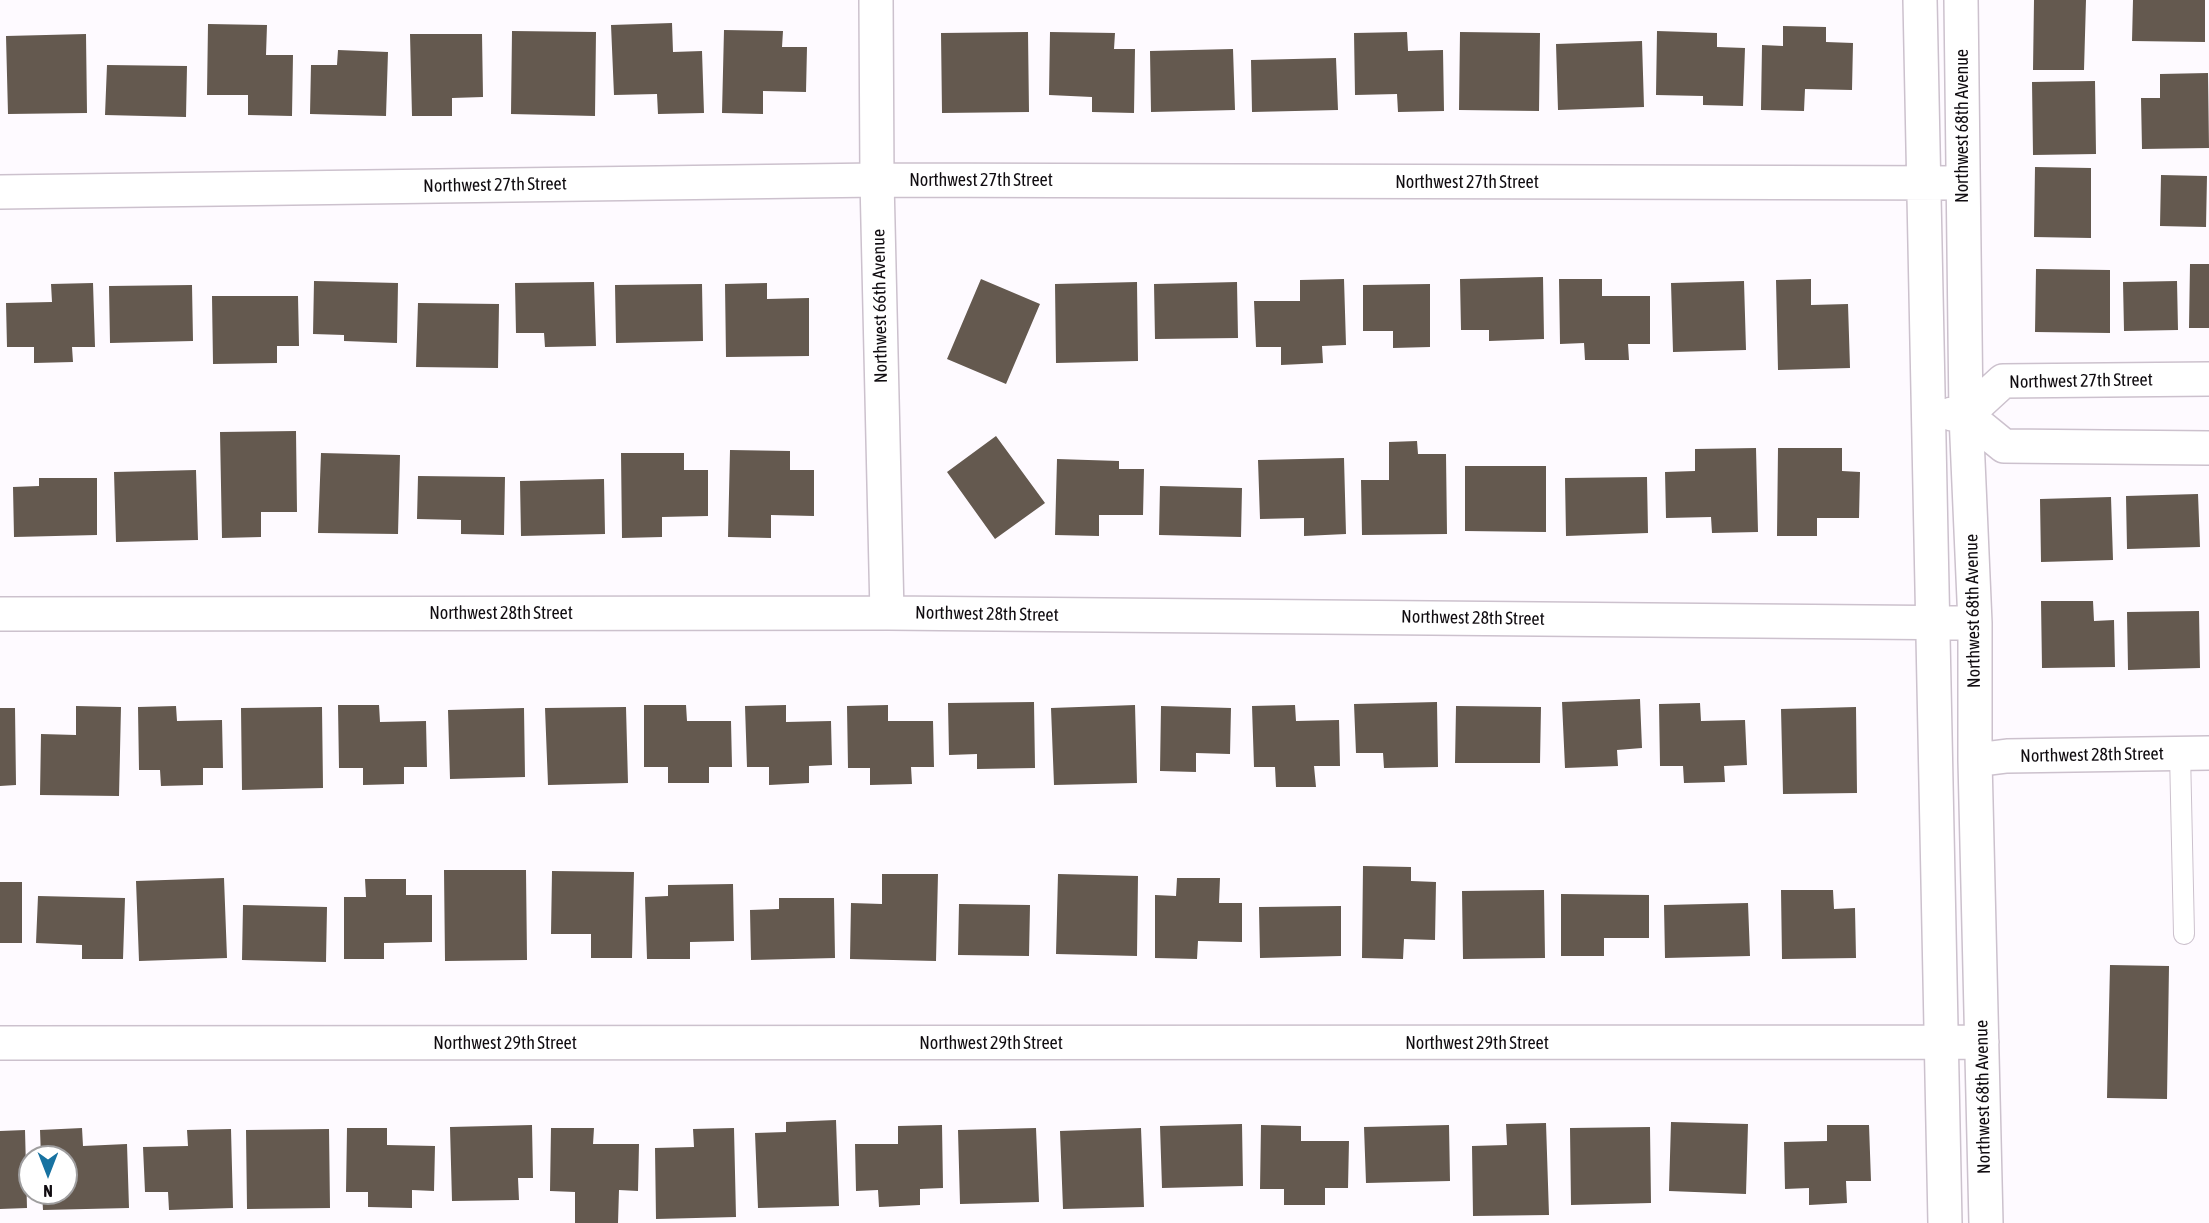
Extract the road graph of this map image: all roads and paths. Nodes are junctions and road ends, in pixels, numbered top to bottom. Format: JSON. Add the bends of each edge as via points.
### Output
{"nodes":[{"id":1,"x":876,"y":0,"type":"edge"},
{"id":2,"x":1920,"y":0,"type":"edge"},
{"id":3,"x":1961,"y":0,"type":"edge"},
{"id":4,"x":877,"y":180,"type":"junction"},
{"id":5,"x":1923,"y":183,"type":"junction"},
{"id":6,"x":1962,"y":183,"type":"junction"},
{"id":7,"x":0,"y":192,"type":"edge"},
{"id":8,"x":2209,"y":379,"type":"edge"},
{"id":9,"x":1930,"y":412,"type":"junction"},
{"id":10,"x":1966,"y":414,"type":"junction"},
{"id":11,"x":2209,"y":448,"type":"edge"},
{"id":12,"x":887,"y":613,"type":"junction"},
{"id":13,"x":0,"y":614,"type":"edge"},
{"id":14,"x":1934,"y":623,"type":"junction"},
{"id":15,"x":1975,"y":623,"type":"junction"},
{"id":16,"x":2195,"y":753,"type":"edge"},
{"id":17,"x":1975,"y":759,"type":"junction"},
{"id":18,"x":2184,"y":934,"type":"dead end"},
{"id":19,"x":1942,"y":1042,"type":"junction"},
{"id":20,"x":1982,"y":1042,"type":"junction"},
{"id":21,"x":0,"y":1043,"type":"edge"},
{"id":22,"x":1945,"y":1223,"type":"edge"},
{"id":23,"x":1986,"y":1223,"type":"edge"}],
"edges":[{"from":1,"to":4,"type":"street","name":"Northwest 66th Avenue"},
{"from":2,"to":5,"type":"street"},
{"from":3,"to":6,"type":"street","name":"Northwest 68th Avenue"},
{"from":4,"to":5,"type":"street","name":"Northwest 27th Street"},
{"from":4,"to":7,"type":"street","name":"Northwest 27th Street"},
{"from":4,"to":12,"type":"street","name":"Northwest 66th Avenue"},
{"from":5,"to":6,"type":"street","name":"Northwest 27th Street"},
{"from":5,"to":9,"type":"street"},
{"from":6,"to":10,"type":"street","name":"Northwest 68th Avenue"},
{"from":8,"to":10,"type":"street","name":"Northwest 27th Street","via":[[2003,381]]},
{"from":9,"to":10,"type":"street"},
{"from":9,"to":14,"type":"street"},
{"from":10,"to":11,"type":"street","via":[[2004,446]]},
{"from":10,"to":15,"type":"street","name":"Northwest 68th Avenue"},
{"from":12,"to":13,"type":"street","name":"Northwest 28th Street"},
{"from":12,"to":14,"type":"street","name":"Northwest 28th Street"},
{"from":14,"to":15,"type":"street","name":"Northwest 28th Street"},
{"from":14,"to":19,"type":"street"},
{"from":15,"to":17,"type":"street","name":"Northwest 68th Avenue"},
{"from":16,"to":17,"type":"street","name":"Northwest 28th Street"},
{"from":16,"to":18,"type":"lane"},
{"from":17,"to":20,"type":"street","name":"Northwest 68th Avenue"},
{"from":19,"to":20,"type":"street","name":"Northwest 29th Street"},
{"from":19,"to":21,"type":"street","name":"Northwest 29th Street"},
{"from":19,"to":22,"type":"street"},
{"from":20,"to":23,"type":"street","name":"Northwest 68th Avenue"}]}
